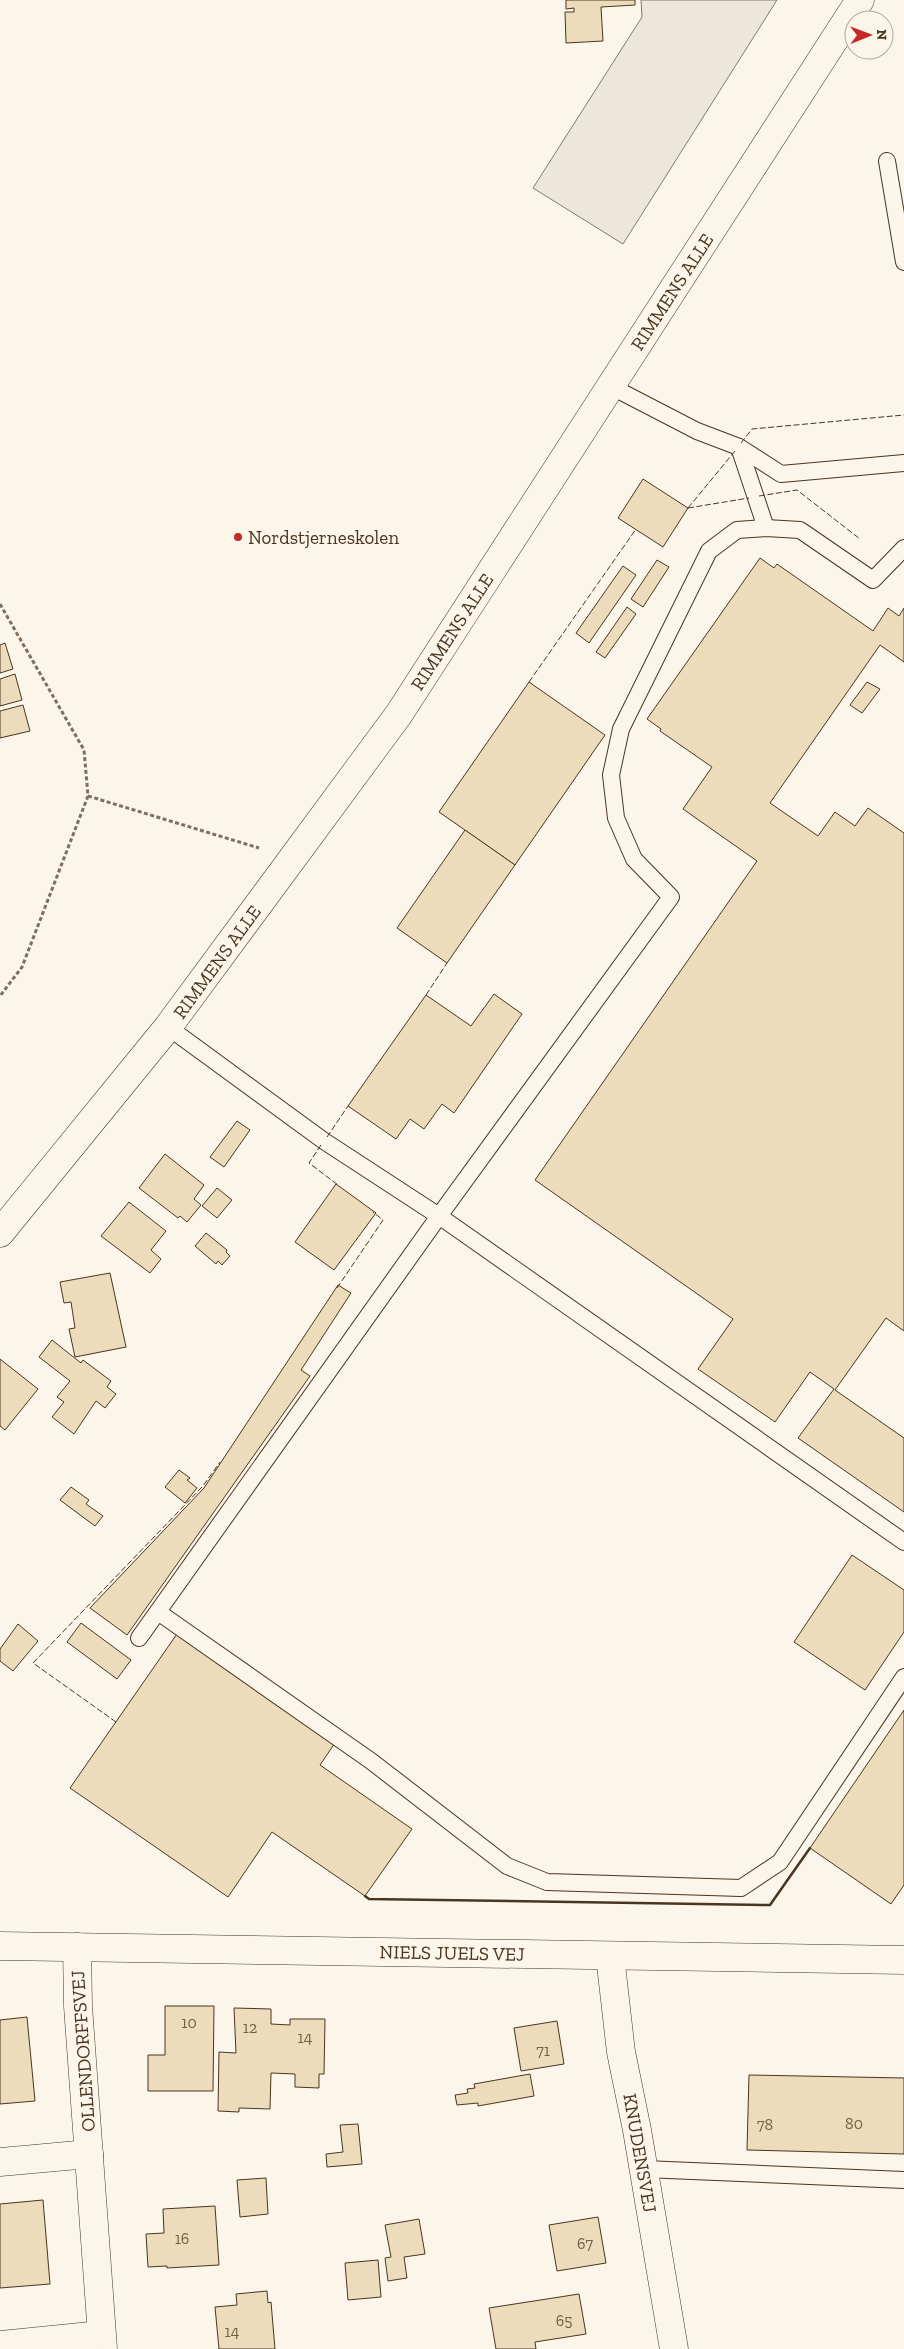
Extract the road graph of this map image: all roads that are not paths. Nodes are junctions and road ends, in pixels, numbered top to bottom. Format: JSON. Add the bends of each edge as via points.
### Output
{"nodes":[{"id":1,"x":860,"y":0,"type":"edge"},
{"id":2,"x":887,"y":161,"type":"dead end"},
{"id":3,"x":904,"y":262,"type":"edge"},
{"id":4,"x":610,"y":386,"type":"junction"},
{"id":5,"x":739,"y":446,"type":"junction"},
{"id":6,"x":904,"y":463,"type":"edge"},
{"id":7,"x":766,"y":528,"type":"junction"},
{"id":8,"x":904,"y":548,"type":"edge"},
{"id":9,"x":168,"y":1027,"type":"junction"},
{"id":10,"x":439,"y":1216,"type":"junction"},
{"id":11,"x":0,"y":1233,"type":"edge"},
{"id":12,"x":904,"y":1542,"type":"edge"},
{"id":13,"x":158,"y":1612,"type":"junction"},
{"id":14,"x":139,"y":1638,"type":"dead end"},
{"id":15,"x":904,"y":1677,"type":"edge"},
{"id":16,"x":0,"y":1946,"type":"edge"},
{"id":17,"x":77,"y":1947,"type":"junction"},
{"id":18,"x":610,"y":1956,"type":"junction"},
{"id":19,"x":904,"y":1960,"type":"edge"},
{"id":20,"x":89,"y":2154,"type":"junction"},
{"id":21,"x":0,"y":2162,"type":"edge"},
{"id":22,"x":644,"y":2169,"type":"junction"},
{"id":23,"x":904,"y":2180,"type":"edge"},
{"id":24,"x":102,"y":2342,"type":"edge"},
{"id":25,"x":0,"y":2345,"type":"edge"},
{"id":26,"x":674,"y":2349,"type":"edge"}],
"edges":[{"from":1,"to":4,"type":"street","name":"RIMMENS ALLE"},
{"from":2,"to":3,"type":"lane"},
{"from":4,"to":5,"type":"lane","via":[[698,431]]},
{"from":4,"to":9,"type":"street","name":"RIMMENS ALLE","via":[[398,714]]},
{"from":5,"to":6,"type":"lane","via":[[781,474]]},
{"from":5,"to":7,"type":"lane"},
{"from":7,"to":8,"type":"lane","via":[[800,530],[873,580]]},
{"from":7,"to":10,"type":"lane","via":[[737,530],[709,551],[621,728],[611,775],[616,818],[634,859],[670,897]]},
{"from":9,"to":10,"type":"lane","via":[[324,1141]]},
{"from":9,"to":11,"type":"street","name":"RIMMENS ALLE"},
{"from":10,"to":12,"type":"lane"},
{"from":10,"to":13,"type":"lane"},
{"from":13,"to":14,"type":"lane"},
{"from":13,"to":15,"type":"lane","via":[[391,1775],[507,1866],[548,1882],[741,1888],[780,1862]]},
{"from":16,"to":17,"type":"street","name":"NIELS JUELS VEJ"},
{"from":17,"to":18,"type":"street","name":"NIELS JUELS VEJ"},
{"from":17,"to":20,"type":"street","name":"OLLENDORFFSVEJ"},
{"from":18,"to":19,"type":"street","name":"NIELS JUELS VEJ"},
{"from":18,"to":22,"type":"street","name":"KNUDENSVEJ","via":[[621,2052]]},
{"from":20,"to":21,"type":"street","name":"OLLENDORFFSVEJ"},
{"from":20,"to":24,"type":"street","name":"OLLENDORFFSVEJ"},
{"from":22,"to":23,"type":"lane"},
{"from":22,"to":26,"type":"street","name":"KNUDENSVEJ"},
{"from":24,"to":25,"type":"street","name":"OLLENDORFFSVEJ"}]}
